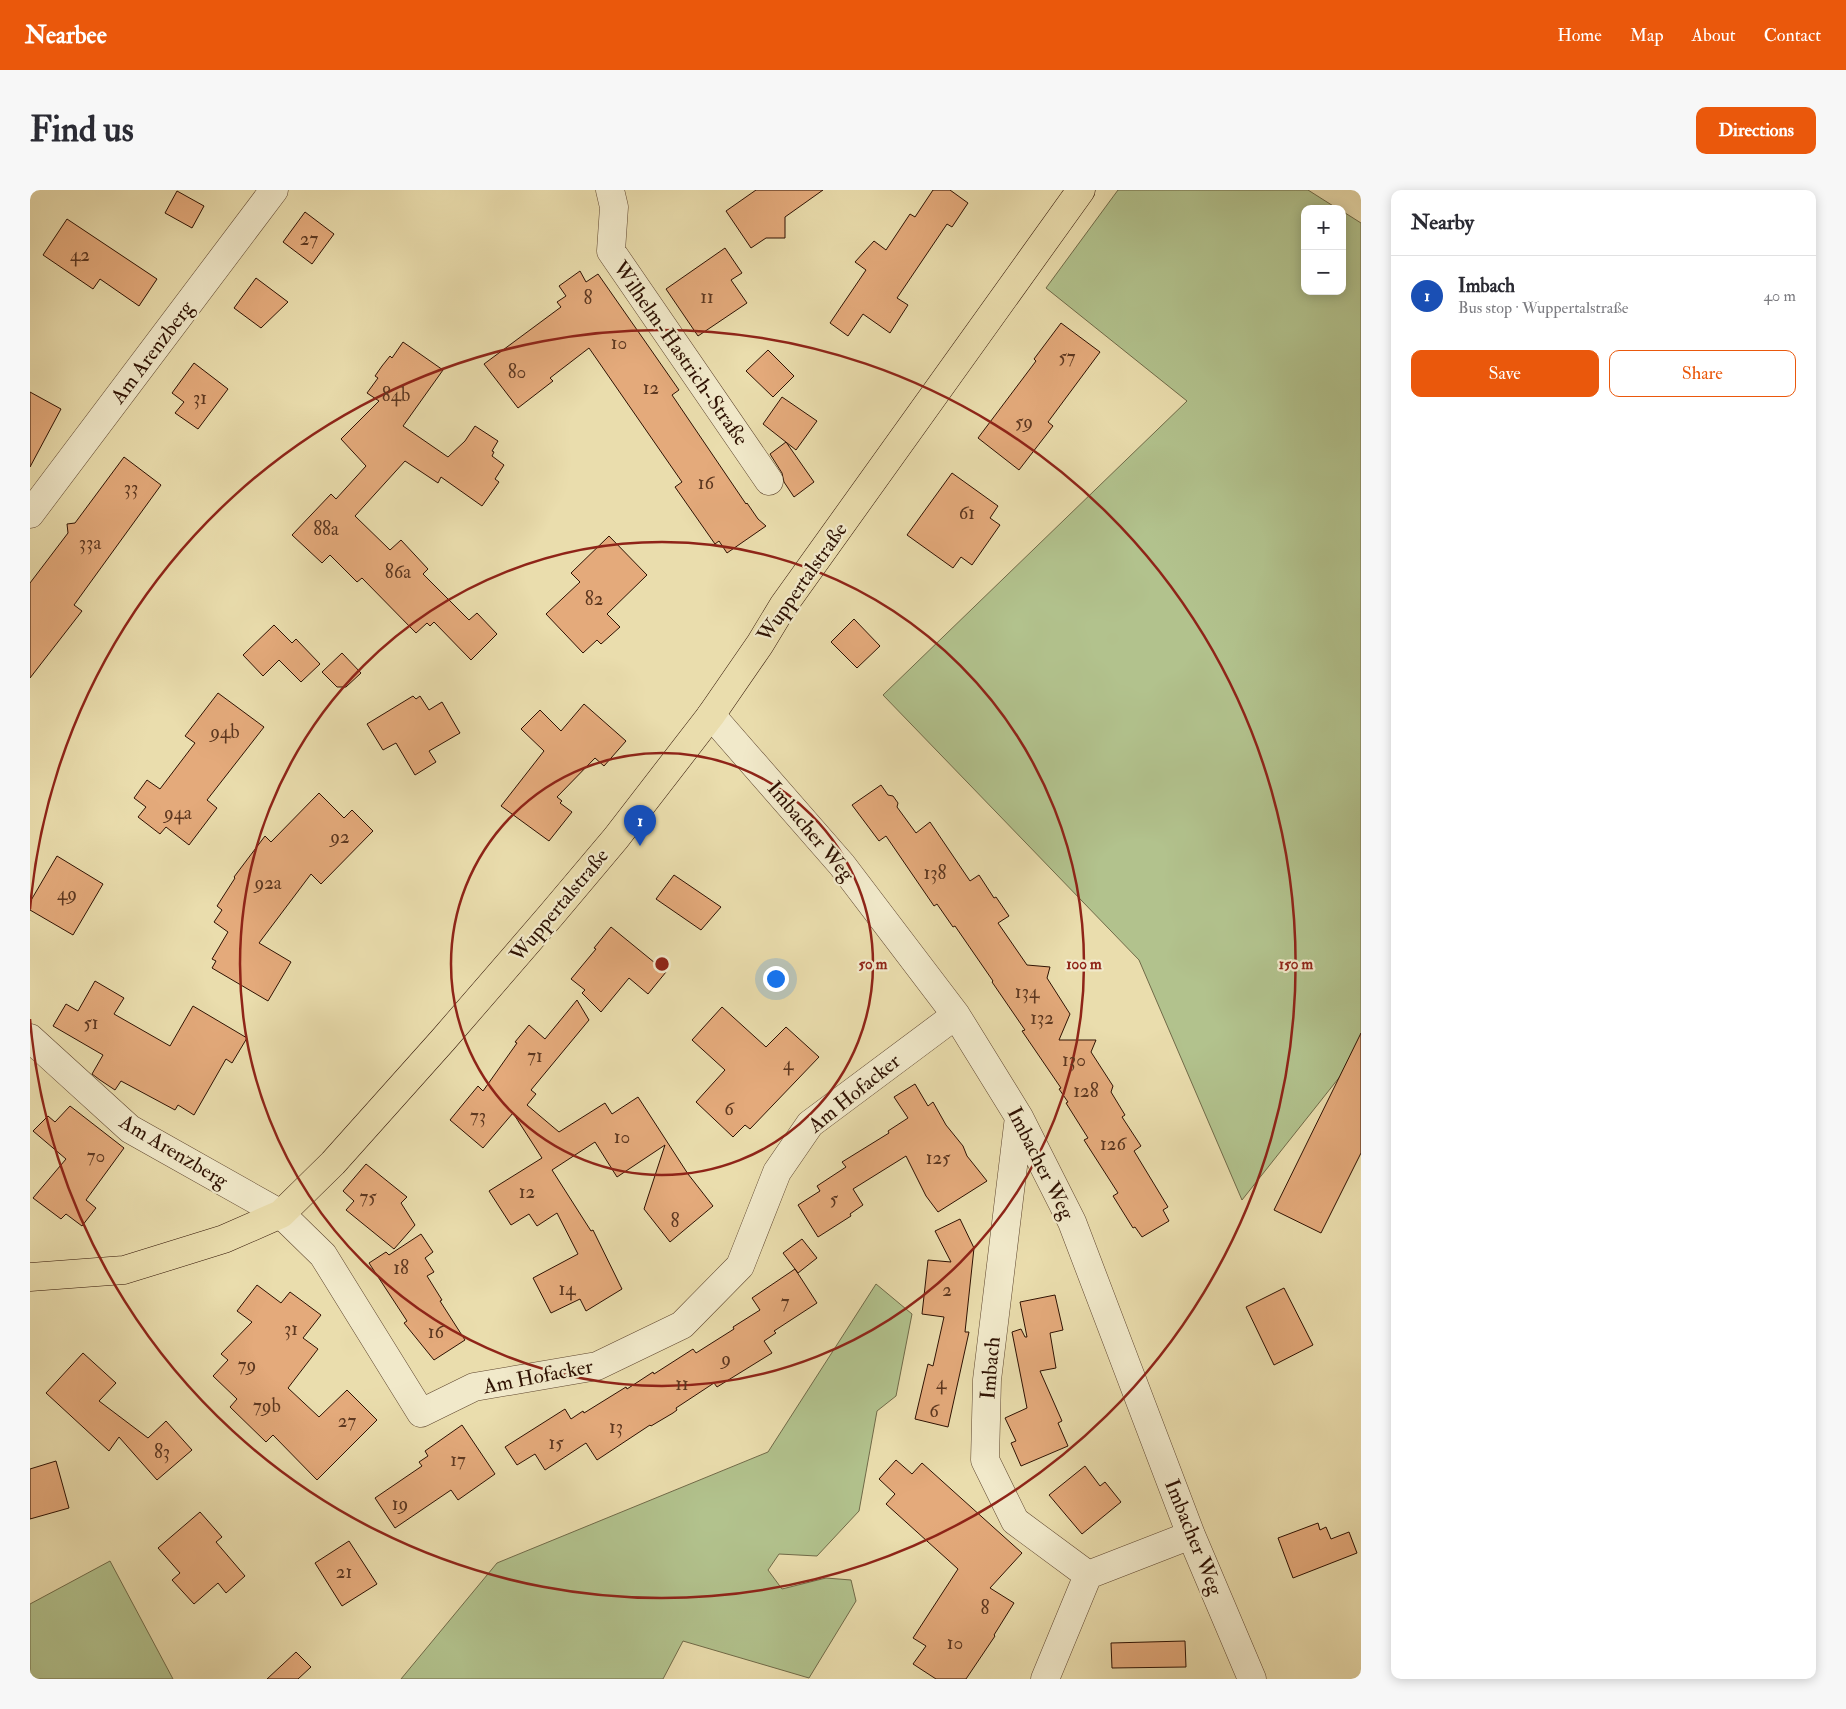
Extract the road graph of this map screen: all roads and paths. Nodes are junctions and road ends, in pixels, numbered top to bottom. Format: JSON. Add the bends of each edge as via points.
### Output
{"nodes":[{"id":1,"x":274,"y":190,"type":"edge"},
{"id":2,"x":610,"y":190,"type":"edge"},
{"id":3,"x":1081,"y":190,"type":"edge"},
{"id":4,"x":769,"y":481,"type":"dead end"},
{"id":5,"x":30,"y":514,"type":"edge"},
{"id":6,"x":711,"y":714,"type":"junction"},
{"id":7,"x":956,"y":1014,"type":"junction"},
{"id":8,"x":30,"y":1038,"type":"edge"},
{"id":9,"x":1019,"y":1117,"type":"junction"},
{"id":10,"x":280,"y":1214,"type":"junction"},
{"id":11,"x":30,"y":1277,"type":"edge"},
{"id":12,"x":1191,"y":1535,"type":"junction"},
{"id":13,"x":1088,"y":1575,"type":"junction"},
{"id":14,"x":1045,"y":1679,"type":"edge"},
{"id":15,"x":1252,"y":1679,"type":"edge"}],
"edges":[{"from":1,"to":5,"type":"street","name":"Am Arenzberg"},
{"from":2,"to":4,"type":"street","name":"Wilhelm-Hastrich-Straße","via":[[614,207],[611,251]]},
{"from":3,"to":6,"type":"main road","name":"Wuppertalstraße","via":[[783,606]]},
{"from":6,"to":7,"type":"street","name":"Imbacher Weg","via":[[842,865]]},
{"from":6,"to":10,"type":"main road","name":"Wuppertalstraße","via":[[616,838],[546,922],[333,1163]]},
{"from":7,"to":9,"type":"street","name":"Imbacher Weg"},
{"from":7,"to":10,"type":"street","name":"Am Hofacker","via":[[810,1124],[776,1172],[740,1266],[682,1325],[597,1366],[474,1388],[421,1413],[323,1255]]},
{"from":8,"to":10,"type":"street","name":"Am Arenzberg","via":[[130,1129]]},
{"from":9,"to":12,"type":"street","name":"Imbacher Weg","via":[[1072,1222]]},
{"from":9,"to":13,"type":"street","name":"Imbach","via":[[987,1380],[984,1460],[1015,1521]]},
{"from":10,"to":11,"type":"main road","name":"Wuppertalstraße","via":[[224,1239],[124,1270]]},
{"from":12,"to":13,"type":"street"},
{"from":12,"to":15,"type":"street","name":"Imbacher Weg"},
{"from":13,"to":14,"type":"street"}]}
